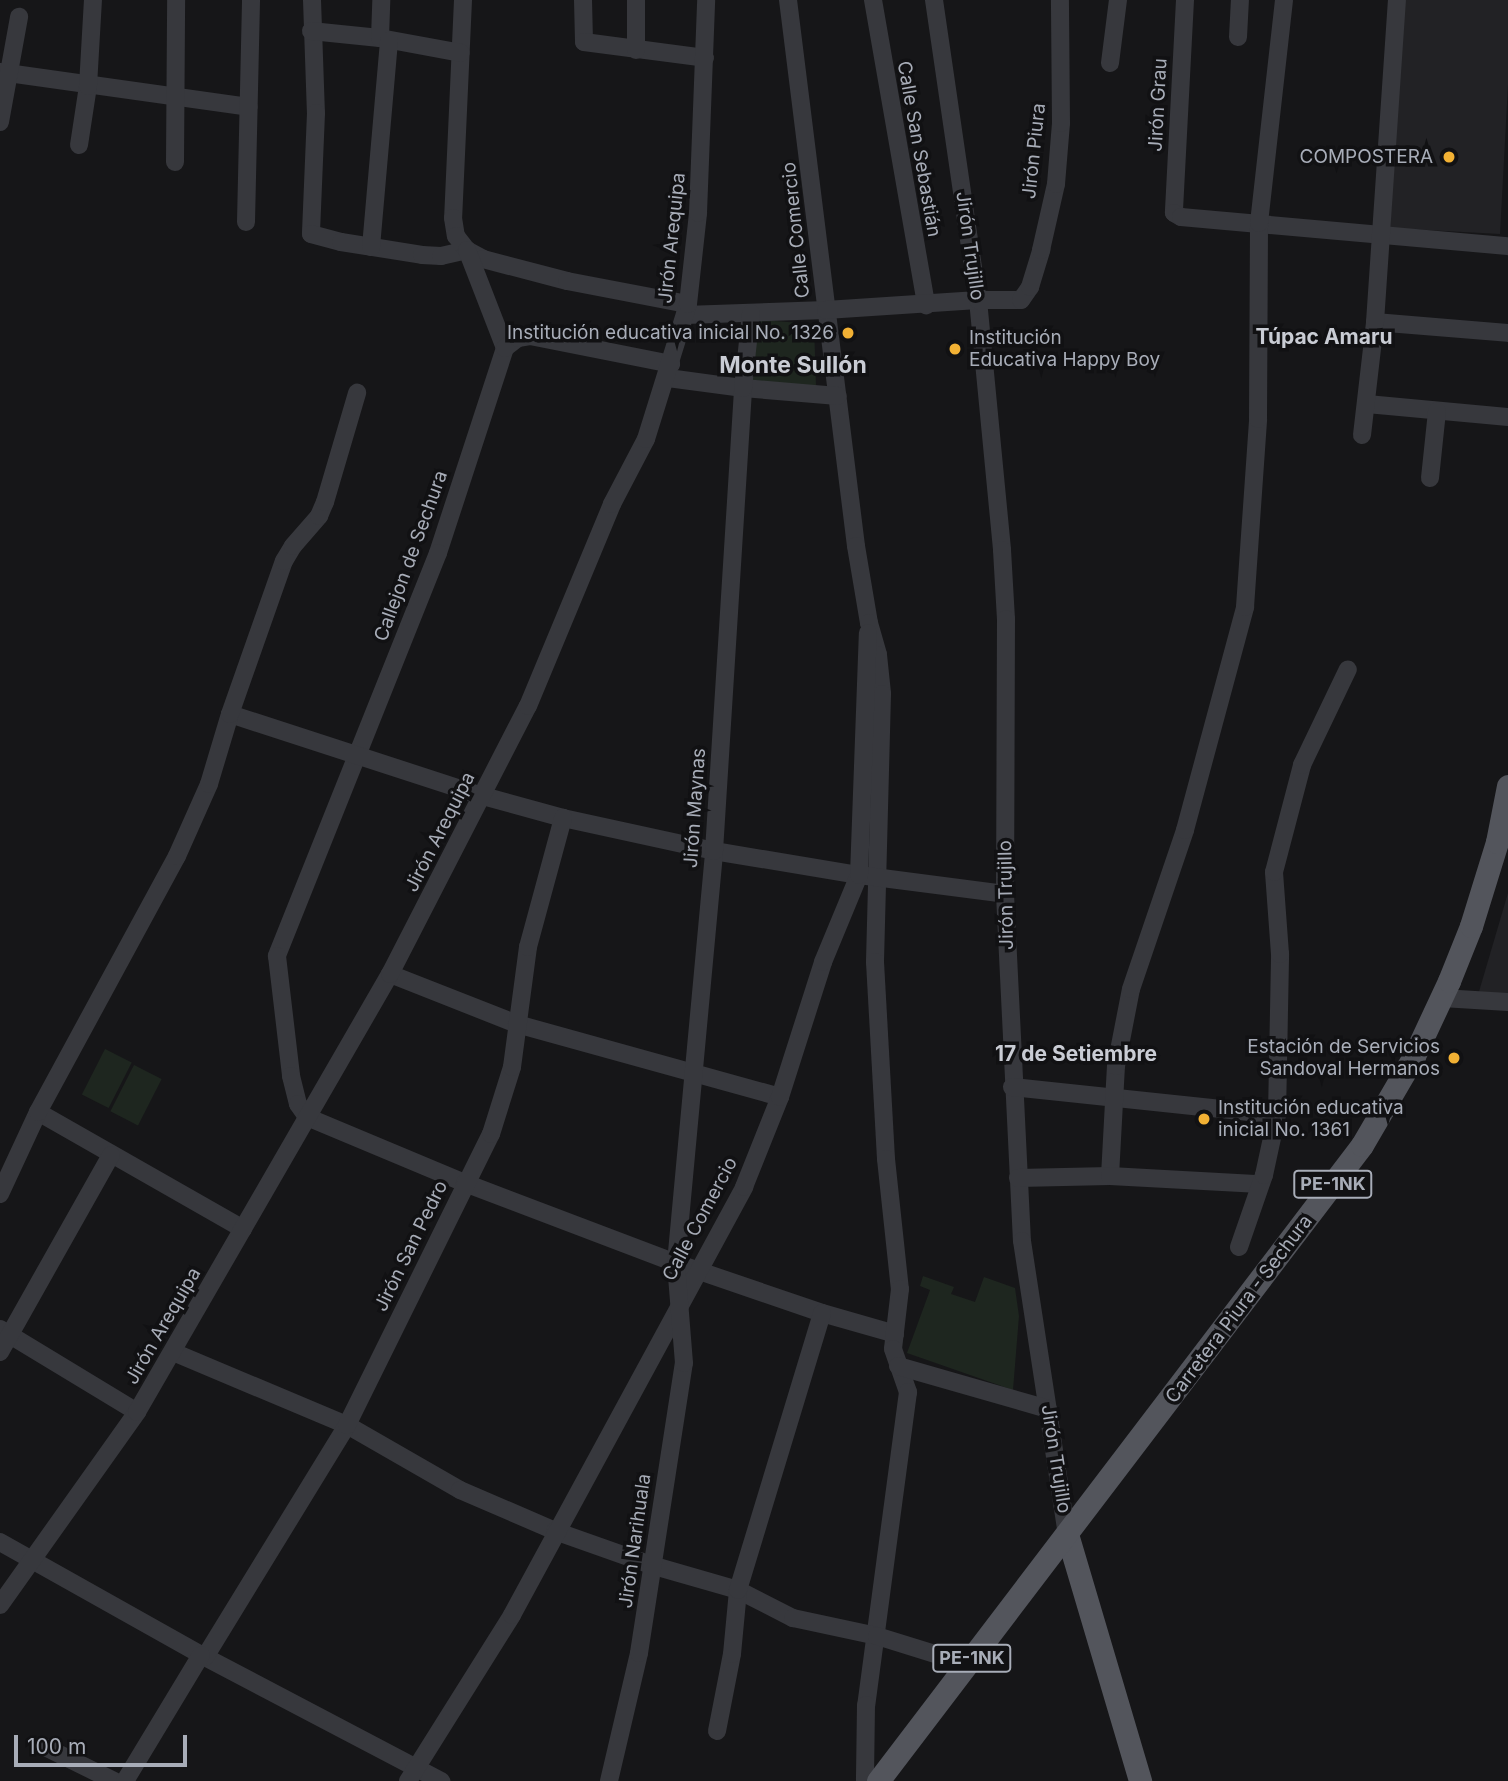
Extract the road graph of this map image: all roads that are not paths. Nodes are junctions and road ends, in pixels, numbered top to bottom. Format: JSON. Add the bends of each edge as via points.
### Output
{"nodes":[{"id":1,"x":93,"y":0,"type":"edge"},
{"id":2,"x":176,"y":0,"type":"edge"},
{"id":3,"x":251,"y":0,"type":"edge"},
{"id":4,"x":312,"y":0,"type":"edge"},
{"id":5,"x":381,"y":0,"type":"edge"},
{"id":6,"x":463,"y":0,"type":"edge"},
{"id":7,"x":583,"y":0,"type":"edge"},
{"id":8,"x":636,"y":0,"type":"edge"},
{"id":9,"x":706,"y":0,"type":"edge"},
{"id":10,"x":788,"y":0,"type":"edge"},
{"id":11,"x":873,"y":0,"type":"edge"},
{"id":12,"x":934,"y":0,"type":"edge"},
{"id":13,"x":1060,"y":0,"type":"edge"},
{"id":14,"x":1118,"y":0,"type":"edge"},
{"id":15,"x":1185,"y":0,"type":"edge"},
{"id":16,"x":1240,"y":0,"type":"edge"},
{"id":17,"x":1284,"y":0,"type":"edge"},
{"id":18,"x":1397,"y":0,"type":"edge"},
{"id":19,"x":19,"y":18,"type":"dead end"},
{"id":20,"x":311,"y":31,"type":"junction"},
{"id":21,"x":1238,"y":37,"type":"dead end"},
{"id":22,"x":384,"y":39,"type":"junction"},
{"id":23,"x":636,"y":50,"type":"junction"},
{"id":24,"x":461,"y":53,"type":"junction"},
{"id":25,"x":705,"y":58,"type":"junction"},
{"id":26,"x":1110,"y":63,"type":"dead end"},
{"id":27,"x":4,"y":72,"type":"edge"},
{"id":28,"x":88,"y":86,"type":"junction"},
{"id":29,"x":175,"y":95,"type":"junction"},
{"id":30,"x":249,"y":107,"type":"junction"},
{"id":31,"x":0,"y":122,"type":"edge"},
{"id":32,"x":79,"y":145,"type":"dead end"},
{"id":33,"x":175,"y":162,"type":"dead end"},
{"id":34,"x":246,"y":222,"type":"dead end"},
{"id":35,"x":1259,"y":223,"type":"junction"},
{"id":36,"x":1382,"y":234,"type":"junction"},
{"id":37,"x":1508,"y":246,"type":"edge"},
{"id":38,"x":371,"y":247,"type":"junction"},
{"id":39,"x":467,"y":250,"type":"junction"},
{"id":40,"x":978,"y":300,"type":"junction"},
{"id":41,"x":926,"y":305,"type":"junction"},
{"id":42,"x":687,"y":309,"type":"junction"},
{"id":43,"x":826,"y":310,"type":"junction"},
{"id":44,"x":751,"y":313,"type":"junction"},
{"id":45,"x":1375,"y":322,"type":"junction"},
{"id":46,"x":1508,"y":333,"type":"edge"},
{"id":47,"x":505,"y":348,"type":"junction"},
{"id":48,"x":670,"y":371,"type":"junction"},
{"id":49,"x":743,"y":388,"type":"junction"},
{"id":50,"x":357,"y":393,"type":"dead end"},
{"id":51,"x":838,"y":396,"type":"junction"},
{"id":52,"x":1367,"y":404,"type":"junction"},
{"id":53,"x":1437,"y":411,"type":"junction"},
{"id":54,"x":1508,"y":417,"type":"edge"},
{"id":55,"x":1362,"y":435,"type":"dead end"},
{"id":56,"x":1430,"y":478,"type":"dead end"},
{"id":57,"x":869,"y":622,"type":"junction"},
{"id":58,"x":1349,"y":669,"type":"dead end"},
{"id":59,"x":230,"y":714,"type":"junction"},
{"id":60,"x":358,"y":757,"type":"junction"},
{"id":61,"x":1508,"y":786,"type":"edge"},
{"id":62,"x":483,"y":796,"type":"junction"},
{"id":63,"x":563,"y":818,"type":"junction"},
{"id":64,"x":714,"y":851,"type":"junction"},
{"id":65,"x":859,"y":875,"type":"junction"},
{"id":66,"x":878,"y":878,"type":"junction"},
{"id":67,"x":1005,"y":894,"type":"junction"},
{"id":68,"x":390,"y":974,"type":"junction"},
{"id":69,"x":1443,"y":998,"type":"junction"},
{"id":70,"x":1508,"y":1002,"type":"edge"},
{"id":71,"x":517,"y":1024,"type":"junction"},
{"id":72,"x":695,"y":1073,"type":"junction"},
{"id":73,"x":1012,"y":1087,"type":"junction"},
{"id":74,"x":780,"y":1097,"type":"junction"},
{"id":75,"x":1112,"y":1098,"type":"junction"},
{"id":76,"x":38,"y":1112,"type":"junction"},
{"id":77,"x":1277,"y":1115,"type":"junction"},
{"id":78,"x":307,"y":1118,"type":"junction"},
{"id":79,"x":111,"y":1155,"type":"junction"},
{"id":80,"x":1110,"y":1176,"type":"junction"},
{"id":81,"x":1018,"y":1178,"type":"junction"},
{"id":82,"x":465,"y":1183,"type":"junction"},
{"id":83,"x":1260,"y":1184,"type":"junction"},
{"id":84,"x":0,"y":1194,"type":"edge"},
{"id":85,"x":243,"y":1229,"type":"junction"},
{"id":86,"x":1239,"y":1247,"type":"dead end"},
{"id":87,"x":676,"y":1263,"type":"junction"},
{"id":88,"x":698,"y":1270,"type":"junction"},
{"id":89,"x":677,"y":1305,"type":"junction"},
{"id":90,"x":822,"y":1314,"type":"junction"},
{"id":91,"x":6,"y":1332,"type":"edge"},
{"id":92,"x":895,"y":1334,"type":"junction"},
{"id":93,"x":0,"y":1352,"type":"edge"},
{"id":94,"x":173,"y":1352,"type":"junction"},
{"id":95,"x":898,"y":1366,"type":"junction"},
{"id":96,"x":1048,"y":1409,"type":"junction"},
{"id":97,"x":137,"y":1412,"type":"junction"},
{"id":98,"x":347,"y":1425,"type":"junction"},
{"id":99,"x":555,"y":1531,"type":"junction"},
{"id":100,"x":1067,"y":1534,"type":"junction"},
{"id":101,"x":0,"y":1542,"type":"edge"},
{"id":102,"x":32,"y":1561,"type":"junction"},
{"id":103,"x":651,"y":1565,"type":"junction"},
{"id":104,"x":738,"y":1590,"type":"junction"},
{"id":105,"x":0,"y":1605,"type":"edge"},
{"id":106,"x":877,"y":1636,"type":"junction"},
{"id":107,"x":203,"y":1656,"type":"junction"},
{"id":108,"x":967,"y":1664,"type":"junction"},
{"id":109,"x":717,"y":1731,"type":"dead end"},
{"id":110,"x":47,"y":1748,"type":"dead end"},
{"id":111,"x":413,"y":1774,"type":"edge"},
{"id":112,"x":114,"y":1781,"type":"edge"},
{"id":113,"x":125,"y":1781,"type":"edge"},
{"id":114,"x":441,"y":1781,"type":"edge"},
{"id":115,"x":609,"y":1781,"type":"edge"},
{"id":116,"x":865,"y":1781,"type":"edge"},
{"id":117,"x":878,"y":1781,"type":"edge"},
{"id":118,"x":1140,"y":1781,"type":"edge"}],
"edges":[{"from":1,"to":28,"type":"street"},
{"from":2,"to":29,"type":"street"},
{"from":3,"to":30,"type":"street"},
{"from":4,"to":20,"type":"street"},
{"from":5,"to":22,"type":"street"},
{"from":6,"to":24,"type":"street"},
{"from":7,"to":23,"type":"street","via":[[584,41]]},
{"from":8,"to":23,"type":"street"},
{"from":9,"to":25,"type":"street","name":"Jirón Arequipa"},
{"from":10,"to":43,"type":"street","name":"Calle Comercio"},
{"from":11,"to":41,"type":"street","name":"Calle San Sebastián"},
{"from":12,"to":40,"type":"street","name":"Jirón Trujillo"},
{"from":13,"to":40,"type":"street","name":"Jirón Piura","via":[[1056,184],[1034,275],[1021,300]]},
{"from":14,"to":26,"type":"street"},
{"from":15,"to":35,"type":"street","name":"Jirón Grau","via":[[1174,213]]},
{"from":16,"to":21,"type":"street"},
{"from":17,"to":35,"type":"street"},
{"from":18,"to":36,"type":"street"},
{"from":19,"to":27,"type":"street"},
{"from":20,"to":22,"type":"street"},
{"from":20,"to":38,"type":"street","via":[[316,113],[311,234]]},
{"from":22,"to":24,"type":"street"},
{"from":22,"to":38,"type":"street"},
{"from":23,"to":25,"type":"street"},
{"from":24,"to":39,"type":"street","via":[[453,218],[456,236]]},
{"from":25,"to":42,"type":"street","name":"Jirón Arequipa","via":[[698,213]]},
{"from":27,"to":28,"type":"street"},
{"from":27,"to":31,"type":"street"},
{"from":28,"to":29,"type":"street"},
{"from":28,"to":32,"type":"street"},
{"from":29,"to":30,"type":"street"},
{"from":29,"to":33,"type":"street"},
{"from":30,"to":34,"type":"street"},
{"from":35,"to":36,"type":"street"},
{"from":35,"to":75,"type":"street","via":[[1258,419],[1245,607],[1185,830],[1132,989]]},
{"from":36,"to":37,"type":"street"},
{"from":36,"to":45,"type":"street"},
{"from":38,"to":39,"type":"street","via":[[441,256]]},
{"from":39,"to":42,"type":"street","via":[[567,281]]},
{"from":39,"to":47,"type":"street"},
{"from":40,"to":41,"type":"street"},
{"from":40,"to":67,"type":"street","name":"Jirón Trujillo","via":[[1004,592]]},
{"from":41,"to":43,"type":"street"},
{"from":42,"to":44,"type":"street"},
{"from":42,"to":48,"type":"street","name":"Jirón Arequipa"},
{"from":43,"to":44,"type":"street"},
{"from":43,"to":51,"type":"street","name":"Calle Comercio"},
{"from":44,"to":49,"type":"street","name":"Jirón Maynas"},
{"from":45,"to":46,"type":"street"},
{"from":45,"to":52,"type":"street"},
{"from":47,"to":48,"type":"street","via":[[530,336]]},
{"from":47,"to":60,"type":"street","name":"Callejon de Sechura","via":[[438,552]]},
{"from":48,"to":49,"type":"street"},
{"from":48,"to":62,"type":"street","name":"Jirón Arequipa","via":[[646,439],[612,504],[528,706]]},
{"from":49,"to":51,"type":"street"},
{"from":49,"to":64,"type":"street","name":"Jirón Maynas"},
{"from":50,"to":59,"type":"street","via":[[325,502],[284,561]]},
{"from":51,"to":57,"type":"street","name":"Calle Comercio"},
{"from":52,"to":53,"type":"street"},
{"from":52,"to":55,"type":"street"},
{"from":53,"to":54,"type":"street"},
{"from":53,"to":56,"type":"street"},
{"from":57,"to":65,"type":"street","name":"Calle Comercio"},
{"from":57,"to":66,"type":"street","name":"Calle Comercio","via":[[882,694]]},
{"from":58,"to":77,"type":"street","via":[[1303,765],[1275,873],[1280,944]]},
{"from":59,"to":60,"type":"street"},
{"from":59,"to":76,"type":"street","via":[[209,784],[177,856]]},
{"from":60,"to":62,"type":"street"},
{"from":60,"to":78,"type":"street","name":"Callejon de Sechura","via":[[277,956],[292,1083]]},
{"from":61,"to":69,"type":"main road","name":"Carretera Piura - Sechura","number":"PE-1NK","via":[[1497,842]]},
{"from":62,"to":63,"type":"street"},
{"from":62,"to":68,"type":"street","name":"Jirón Arequipa"},
{"from":63,"to":64,"type":"street"},
{"from":63,"to":71,"type":"street","name":"Jirón San Pedro","via":[[528,947]]},
{"from":64,"to":65,"type":"street"},
{"from":64,"to":72,"type":"street","name":"Jirón Maynas"},
{"from":65,"to":66,"type":"street"},
{"from":65,"to":74,"type":"street","name":"Calle Comercio","via":[[823,962]]},
{"from":66,"to":67,"type":"street"},
{"from":66,"to":92,"type":"street","name":"Calle Comercio","via":[[874,919],[886,1159],[900,1289]]},
{"from":67,"to":73,"type":"street","name":"Jirón Trujillo"},
{"from":68,"to":71,"type":"street"},
{"from":68,"to":78,"type":"street","name":"Jirón Arequipa"},
{"from":69,"to":70,"type":"street"},
{"from":69,"to":100,"type":"main road","name":"Carretera Piura - Sechura","number":"PE-1NK","via":[[1362,1145]]},
{"from":71,"to":72,"type":"street"},
{"from":71,"to":82,"type":"street","name":"Jirón San Pedro","via":[[512,1067],[491,1134]]},
{"from":72,"to":74,"type":"street"},
{"from":72,"to":87,"type":"street","name":"Jirón Maynas"},
{"from":73,"to":75,"type":"street"},
{"from":73,"to":81,"type":"street","name":"Jirón Trujillo"},
{"from":74,"to":88,"type":"street","name":"Calle Comercio","via":[[744,1187]]},
{"from":75,"to":77,"type":"street"},
{"from":75,"to":80,"type":"street"},
{"from":76,"to":79,"type":"street"},
{"from":76,"to":84,"type":"street"},
{"from":77,"to":83,"type":"street"},
{"from":78,"to":82,"type":"street"},
{"from":78,"to":85,"type":"street","name":"Jirón Arequipa"},
{"from":79,"to":85,"type":"street"},
{"from":79,"to":91,"type":"street"},
{"from":80,"to":81,"type":"street"},
{"from":80,"to":83,"type":"street"},
{"from":81,"to":96,"type":"street","name":"Jirón Trujillo","via":[[1026,1282]]},
{"from":82,"to":87,"type":"street"},
{"from":82,"to":98,"type":"street","name":"Jirón San Pedro"},
{"from":83,"to":86,"type":"street"},
{"from":85,"to":94,"type":"street","name":"Jirón Arequipa"},
{"from":87,"to":88,"type":"street"},
{"from":87,"to":89,"type":"street","name":"Jirón Maynas"},
{"from":88,"to":89,"type":"street","name":"Calle Comercio"},
{"from":88,"to":90,"type":"street"},
{"from":89,"to":99,"type":"street","name":"Calle Comercio"},
{"from":89,"to":103,"type":"street","name":"Jirón Narihuala","via":[[684,1363]]},
{"from":90,"to":92,"type":"street"},
{"from":90,"to":104,"type":"street"},
{"from":91,"to":93,"type":"street"},
{"from":91,"to":97,"type":"street"},
{"from":92,"to":95,"type":"street","name":"Calle Comercio"},
{"from":94,"to":97,"type":"street","name":"Jirón Arequipa"},
{"from":94,"to":98,"type":"street"},
{"from":95,"to":96,"type":"street"},
{"from":95,"to":106,"type":"street","name":"Calle Comercio","via":[[908,1392],[908,1407]]},
{"from":96,"to":100,"type":"street","name":"Jirón Trujillo"},
{"from":97,"to":102,"type":"street","name":"Jirón Arequipa"},
{"from":98,"to":99,"type":"street","via":[[460,1490]]},
{"from":98,"to":107,"type":"street","name":"Jirón San Pedro"},
{"from":99,"to":103,"type":"street"},
{"from":99,"to":111,"type":"street","name":"Calle Comercio","via":[[512,1615]]},
{"from":100,"to":108,"type":"main road","name":"Carretera Piura - Sechura","number":"PE-1NK"},
{"from":100,"to":118,"type":"main road","name":"Jirón Trujillo"},
{"from":101,"to":102,"type":"street"},
{"from":102,"to":105,"type":"street","name":"Jirón Arequipa"},
{"from":102,"to":107,"type":"street"},
{"from":103,"to":104,"type":"street"},
{"from":103,"to":115,"type":"street","name":"Jirón Narihuala","via":[[639,1653]]},
{"from":104,"to":106,"type":"street","via":[[793,1618]]},
{"from":104,"to":109,"type":"street"},
{"from":106,"to":108,"type":"street"},
{"from":106,"to":116,"type":"street","name":"Calle Comercio","via":[[866,1706]]},
{"from":107,"to":111,"type":"street"},
{"from":107,"to":113,"type":"street","name":"Jirón San Pedro"},
{"from":108,"to":117,"type":"main road","name":"Carretera Piura - Sechura","number":"PE-1NK"},
{"from":110,"to":112,"type":"street"},
{"from":111,"to":114,"type":"street"}]}
